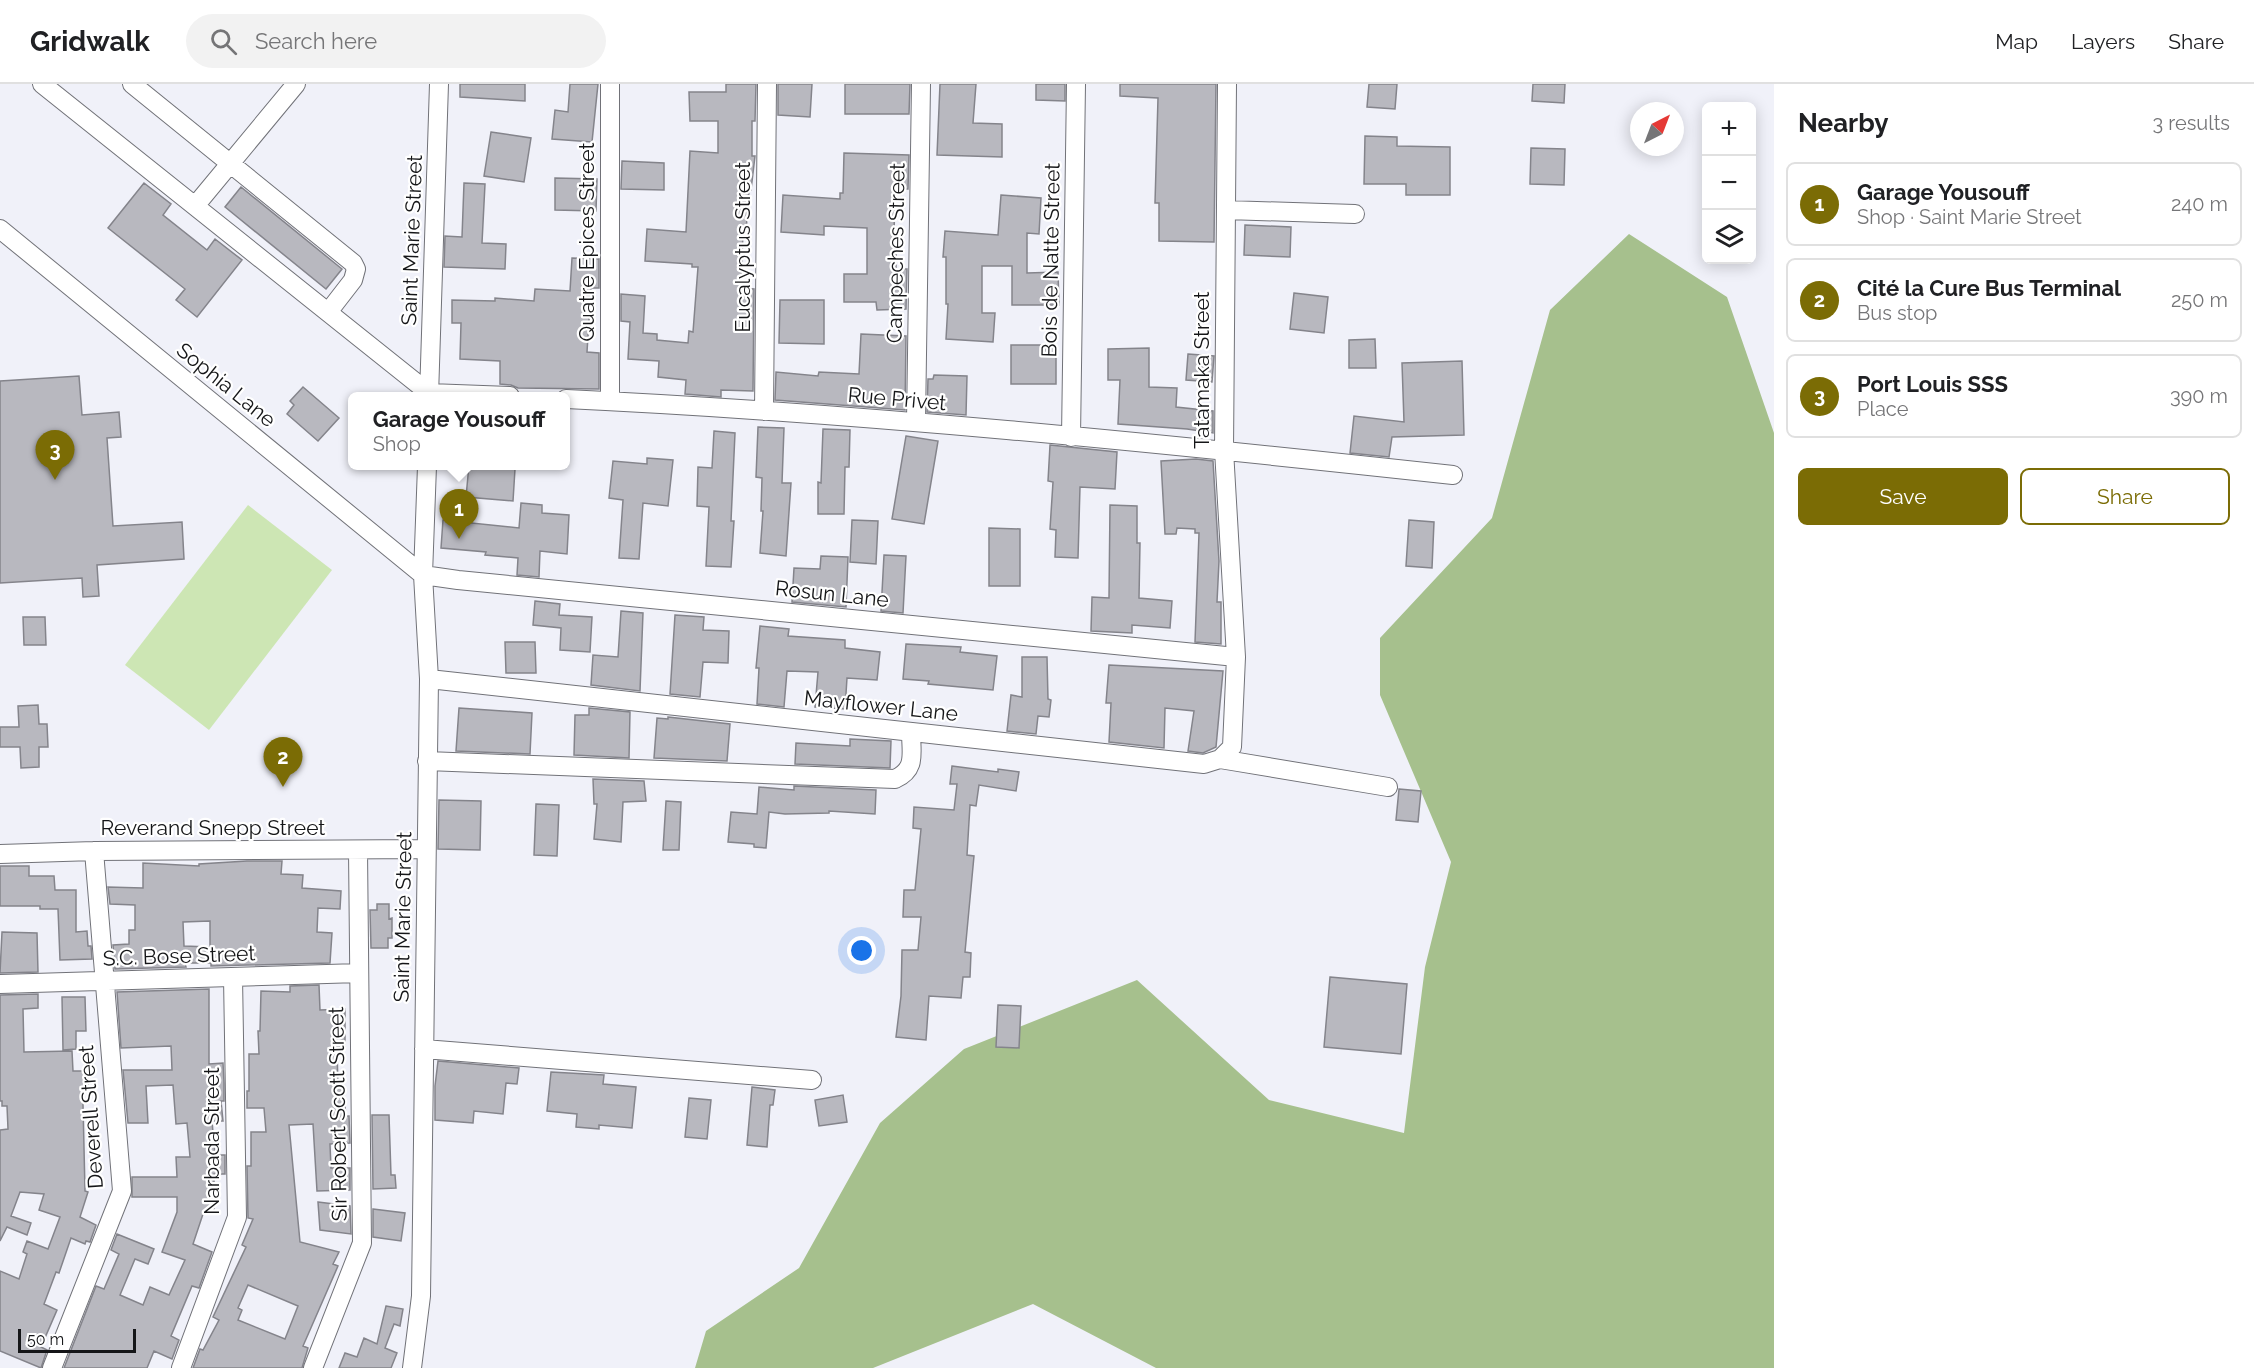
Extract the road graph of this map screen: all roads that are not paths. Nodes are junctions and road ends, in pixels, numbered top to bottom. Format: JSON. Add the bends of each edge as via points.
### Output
{"nodes":[{"id":1,"x":132,"y":84,"type":"edge"},
{"id":2,"x":296,"y":84,"type":"edge"},
{"id":3,"x":439,"y":84,"type":"edge"},
{"id":4,"x":610,"y":84,"type":"edge"},
{"id":5,"x":767,"y":84,"type":"edge"},
{"id":6,"x":921,"y":84,"type":"edge"},
{"id":7,"x":1076,"y":84,"type":"edge"},
{"id":8,"x":1227,"y":84,"type":"edge"},
{"id":9,"x":54,"y":88,"type":"edge"},
{"id":10,"x":230,"y":163,"type":"junction"},
{"id":11,"x":195,"y":206,"type":"junction"},
{"id":12,"x":1226,"y":210,"type":"junction"},
{"id":13,"x":1355,"y":214,"type":"dead end"},
{"id":14,"x":0,"y":229,"type":"edge"},
{"id":15,"x":329,"y":311,"type":"junction"},
{"id":16,"x":425,"y":392,"type":"edge"},
{"id":17,"x":429,"y":392,"type":"edge"},
{"id":18,"x":570,"y":399,"type":"edge"},
{"id":19,"x":610,"y":401,"type":"junction"},
{"id":20,"x":764,"y":411,"type":"junction"},
{"id":21,"x":916,"y":422,"type":"junction"},
{"id":22,"x":1071,"y":437,"type":"junction"},
{"id":23,"x":1224,"y":450,"type":"junction"},
{"id":24,"x":427,"y":470,"type":"edge"},
{"id":25,"x":1453,"y":475,"type":"dead end"},
{"id":26,"x":423,"y":574,"type":"junction"},
{"id":27,"x":1236,"y":657,"type":"junction"},
{"id":28,"x":429,"y":679,"type":"junction"},
{"id":29,"x":911,"y":732,"type":"junction"},
{"id":30,"x":1220,"y":759,"type":"junction"},
{"id":31,"x":427,"y":761,"type":"junction"},
{"id":32,"x":1388,"y":787,"type":"dead end"},
{"id":33,"x":426,"y":849,"type":"junction"},
{"id":34,"x":358,"y":850,"type":"junction"},
{"id":35,"x":94,"y":851,"type":"junction"},
{"id":36,"x":0,"y":854,"type":"edge"},
{"id":37,"x":359,"y":973,"type":"junction"},
{"id":38,"x":233,"y":976,"type":"junction"},
{"id":39,"x":104,"y":980,"type":"junction"},
{"id":40,"x":0,"y":984,"type":"edge"},
{"id":41,"x":424,"y":1049,"type":"junction"},
{"id":42,"x":812,"y":1080,"type":"dead end"},
{"id":43,"x":52,"y":1368,"type":"edge"},
{"id":44,"x":181,"y":1368,"type":"edge"},
{"id":45,"x":313,"y":1368,"type":"edge"},
{"id":46,"x":412,"y":1368,"type":"edge"}],
"edges":[{"from":1,"to":10,"type":"street"},
{"from":2,"to":10,"type":"street"},
{"from":3,"to":17,"type":"street","name":"Saint Marie Street"},
{"from":4,"to":19,"type":"street","name":"Quatre Epices Street"},
{"from":5,"to":20,"type":"street","name":"Eucalyptus Street"},
{"from":6,"to":21,"type":"street","name":"Campeches Street"},
{"from":7,"to":22,"type":"street","name":"Bois de Natte Street"},
{"from":8,"to":12,"type":"street","name":"Tatamaka Street"},
{"from":9,"to":11,"type":"street"},
{"from":10,"to":11,"type":"street"},
{"from":10,"to":15,"type":"street","via":[[356,268],[353,280]]},
{"from":11,"to":15,"type":"street"},
{"from":12,"to":13,"type":"street"},
{"from":12,"to":23,"type":"street","name":"Tatamaka Street"},
{"from":14,"to":26,"type":"street","name":"Sophia Lane"},
{"from":15,"to":16,"type":"street"},
{"from":18,"to":19,"type":"street","name":"Rue Privet"},
{"from":19,"to":20,"type":"street","name":"Rue Privet"},
{"from":20,"to":21,"type":"street","name":"Rue Privet"},
{"from":21,"to":22,"type":"street","name":"Rue Privet"},
{"from":22,"to":23,"type":"street","name":"Rue Privet"},
{"from":23,"to":25,"type":"street","name":"Rue Privet"},
{"from":23,"to":27,"type":"street","name":"Tatamaka Street"},
{"from":24,"to":26,"type":"street","name":"Saint Marie Street"},
{"from":26,"to":27,"type":"street","name":"Rosun Lane"},
{"from":26,"to":28,"type":"street","name":"Saint Marie Street"},
{"from":27,"to":30,"type":"street","via":[[1232,747]]},
{"from":28,"to":29,"type":"street","name":"Mayflower Lane"},
{"from":28,"to":31,"type":"street","name":"Saint Marie Street"},
{"from":29,"to":30,"type":"street","name":"Mayflower Lane","via":[[1204,764]]},
{"from":29,"to":31,"type":"street","via":[[911,766],[906,774],[895,779]]},
{"from":30,"to":32,"type":"street","name":"Mayflower Lane"},
{"from":31,"to":33,"type":"street","name":"Saint Marie Street"},
{"from":33,"to":34,"type":"street","name":"Reverand Snepp Street"},
{"from":33,"to":41,"type":"street","name":"Saint Marie Street"},
{"from":34,"to":35,"type":"street","name":"Reverand Snepp Street"},
{"from":34,"to":37,"type":"street","name":"Sir Robert Scott Street"},
{"from":35,"to":36,"type":"street","name":"Reverand Snepp Street"},
{"from":35,"to":39,"type":"street","name":"Deverell Street"},
{"from":37,"to":38,"type":"street","name":"S.C. Bose Street"},
{"from":37,"to":45,"type":"street","name":"Sir Robert Scott Street","via":[[362,1243]]},
{"from":38,"to":39,"type":"street","name":"S.C. Bose Street"},
{"from":38,"to":44,"type":"street","name":"Narbada Street","via":[[237,1216]]},
{"from":39,"to":40,"type":"street","name":"S.C. Bose Street"},
{"from":39,"to":43,"type":"street","name":"Deverell Street","via":[[122,1191]]},
{"from":41,"to":42,"type":"street"},
{"from":41,"to":46,"type":"street","name":"Saint Marie Street","via":[[421,1296]]}]}
